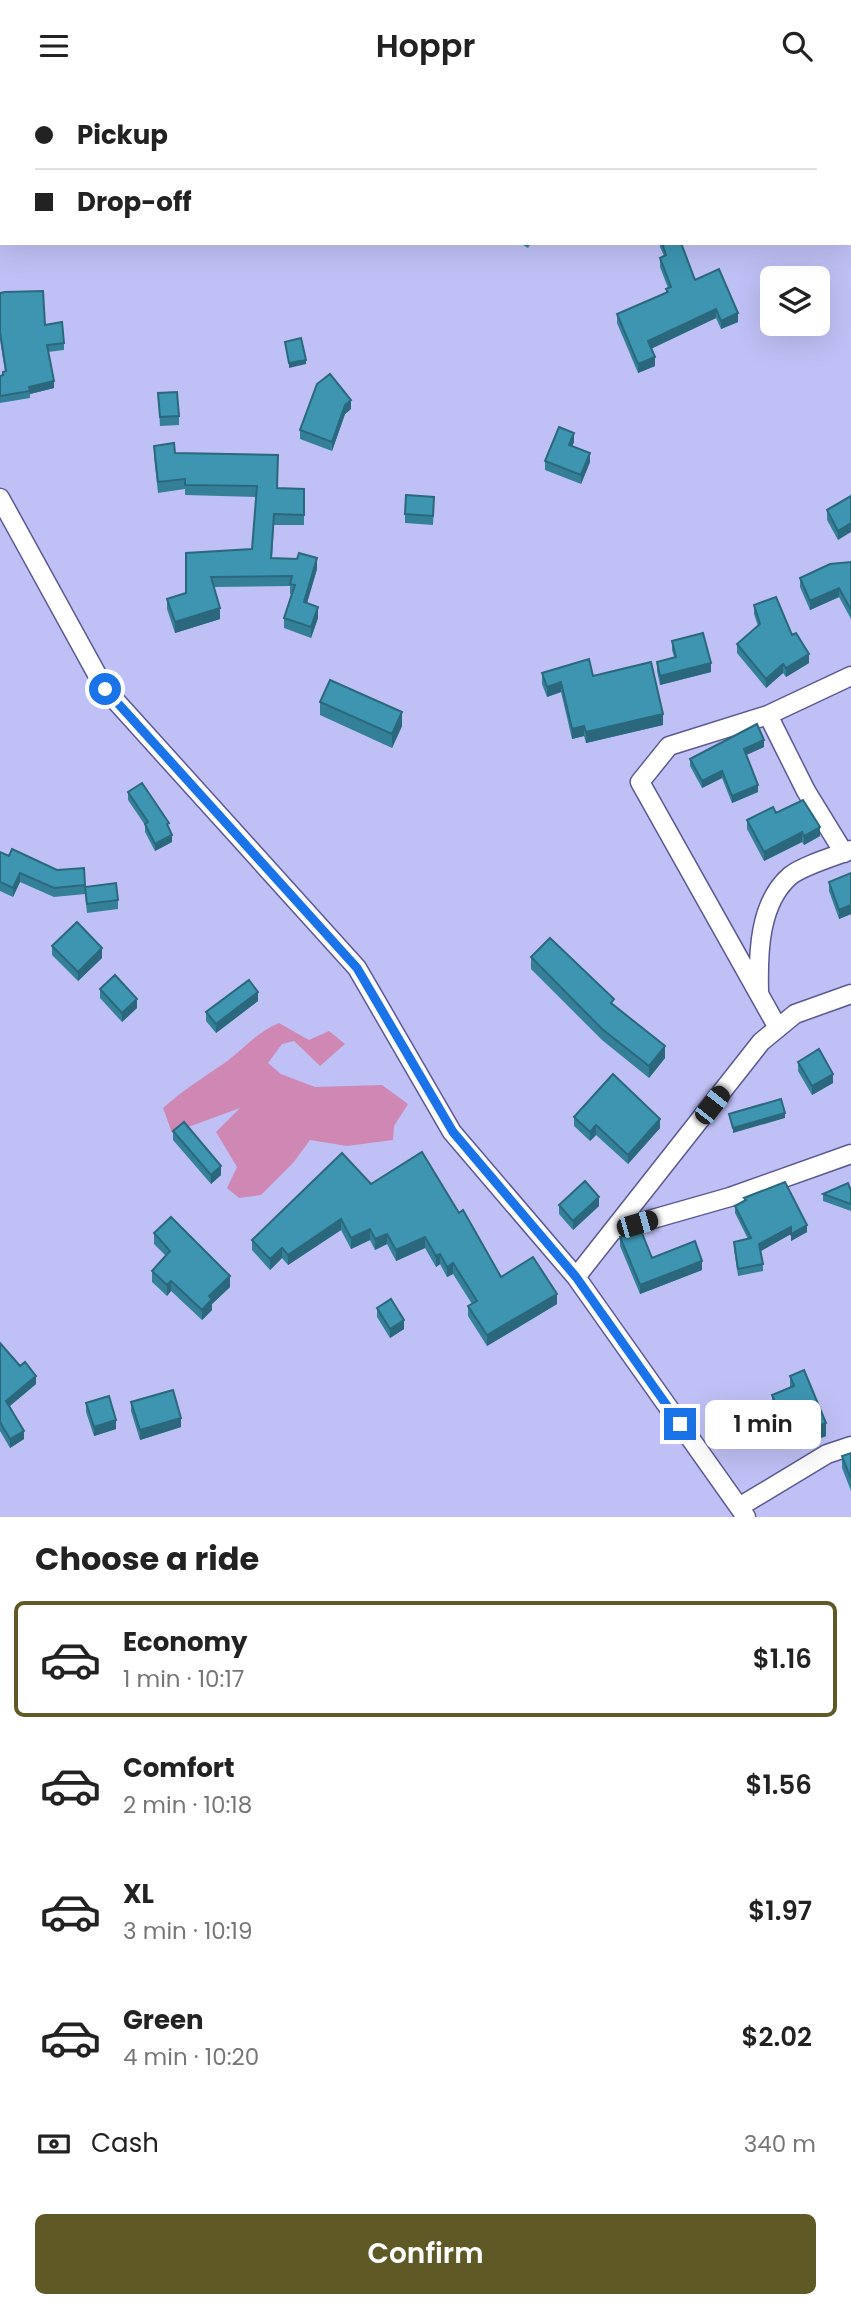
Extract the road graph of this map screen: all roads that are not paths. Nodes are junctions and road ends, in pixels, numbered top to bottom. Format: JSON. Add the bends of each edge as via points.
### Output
{"nodes":[{"id":1,"x":0,"y":498,"type":"edge"},
{"id":2,"x":851,"y":676,"type":"edge"},
{"id":3,"x":768,"y":715,"type":"junction"},
{"id":4,"x":848,"y":851,"type":"edge"},
{"id":5,"x":851,"y":993,"type":"edge"},
{"id":6,"x":759,"y":994,"type":"junction"},
{"id":7,"x":778,"y":1028,"type":"junction"},
{"id":8,"x":851,"y":1154,"type":"edge"},
{"id":9,"x":614,"y":1230,"type":"junction"},
{"id":10,"x":576,"y":1277,"type":"junction"},
{"id":11,"x":851,"y":1446,"type":"edge"},
{"id":12,"x":743,"y":1512,"type":"edge"}],
"edges":[{"from":1,"to":10,"type":"street","via":[[105,689],[357,968],[453,1132]]},
{"from":2,"to":3,"type":"street"},
{"from":3,"to":4,"type":"street","via":[[806,791]]},
{"from":3,"to":6,"type":"street","via":[[669,746],[639,782]]},
{"from":4,"to":6,"type":"street","via":[[790,876],[768,908],[758,959]]},
{"from":5,"to":7,"type":"street","via":[[795,1014]]},
{"from":6,"to":7,"type":"street"},
{"from":7,"to":9,"type":"street","via":[[761,1042]]},
{"from":8,"to":9,"type":"street","via":[[730,1197]]},
{"from":9,"to":10,"type":"street"},
{"from":10,"to":12,"type":"street"},
{"from":11,"to":12,"type":"street","via":[[827,1454]]}]}
